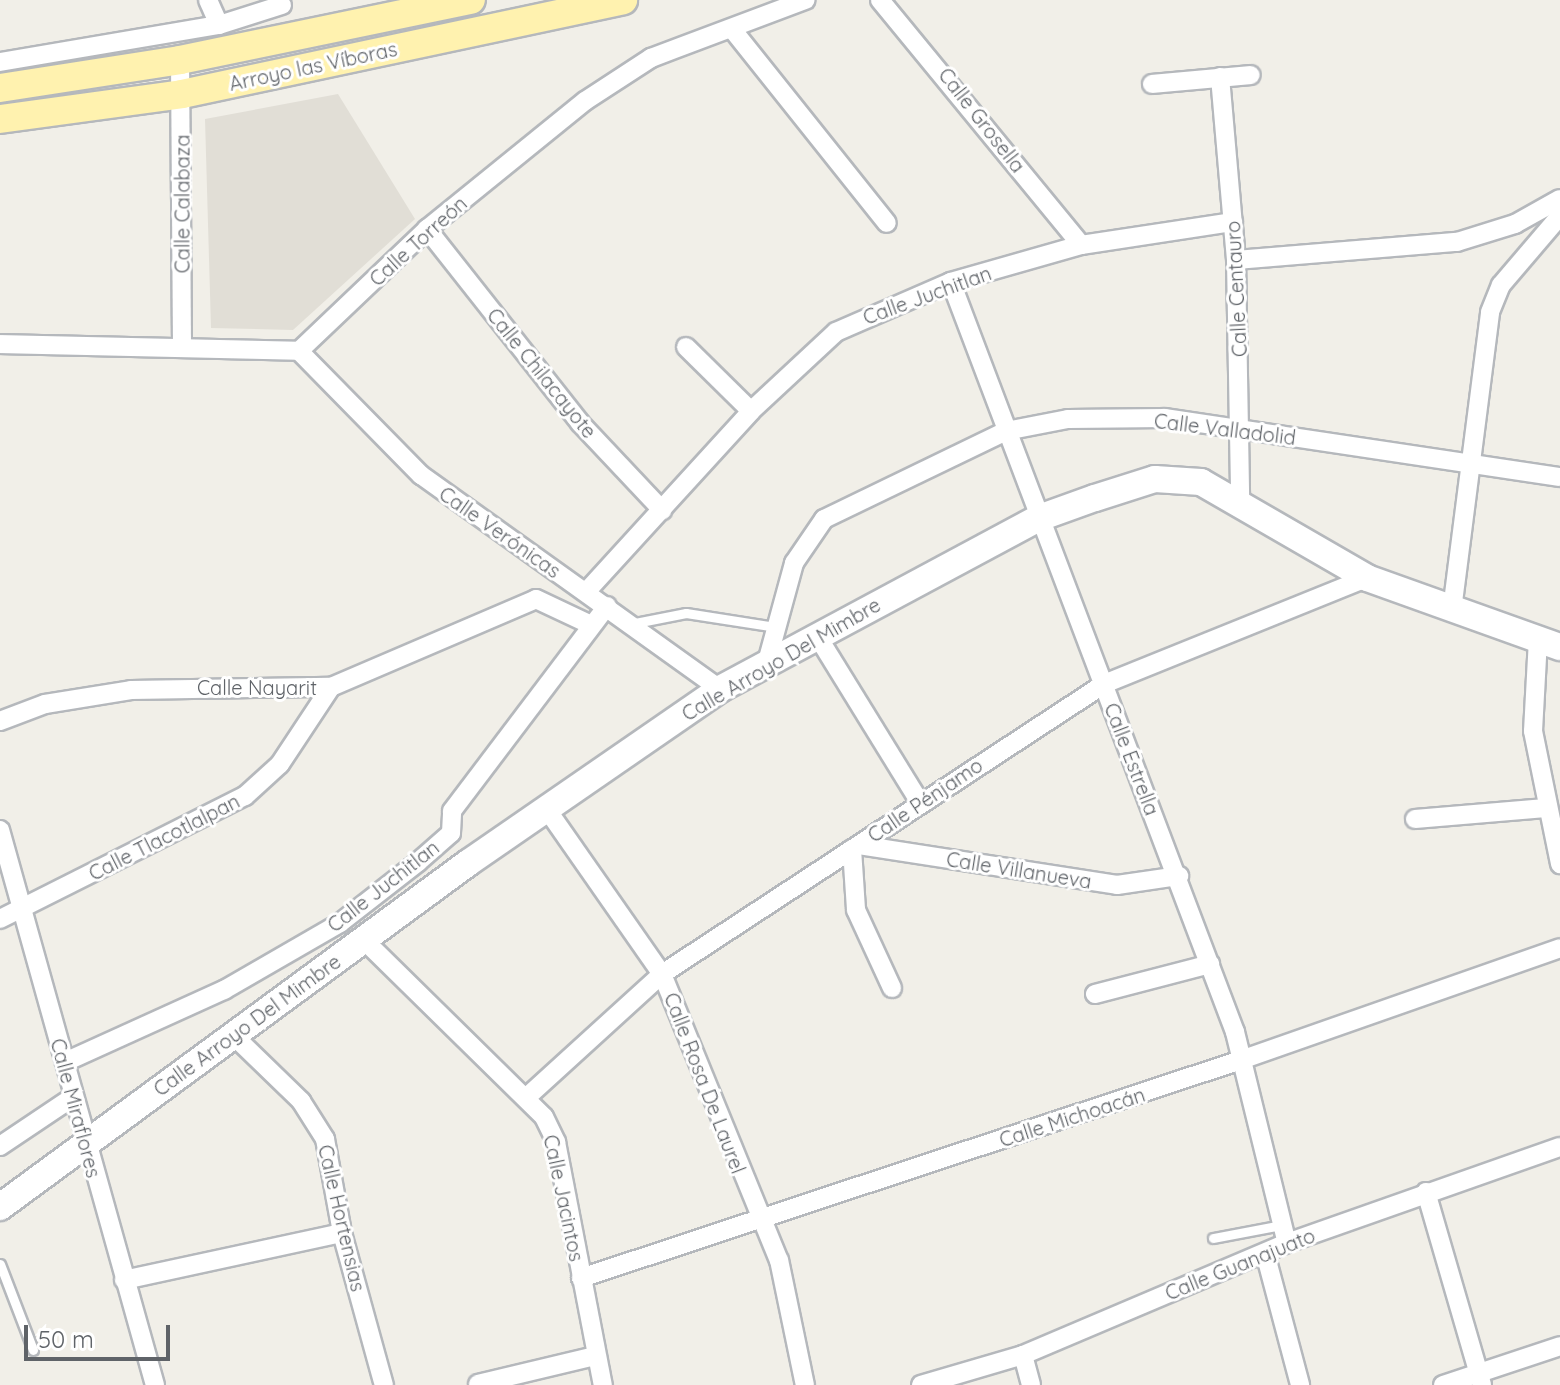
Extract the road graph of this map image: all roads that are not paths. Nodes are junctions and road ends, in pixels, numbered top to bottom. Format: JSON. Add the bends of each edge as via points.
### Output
{"nodes":[{"id":1,"x":208,"y":0,"type":"edge"},
{"id":2,"x":471,"y":0,"type":"edge"},
{"id":3,"x":623,"y":0,"type":"edge"},
{"id":4,"x":805,"y":0,"type":"edge"},
{"id":5,"x":880,"y":0,"type":"edge"},
{"id":6,"x":286,"y":3,"type":"edge"},
{"id":7,"x":219,"y":25,"type":"junction"},
{"id":8,"x":732,"y":29,"type":"junction"},
{"id":9,"x":251,"y":46,"type":"junction"},
{"id":10,"x":180,"y":60,"type":"junction"},
{"id":11,"x":0,"y":62,"type":"edge"},
{"id":12,"x":1251,"y":75,"type":"dead end"},
{"id":13,"x":1220,"y":77,"type":"junction"},
{"id":14,"x":4,"y":84,"type":"edge"},
{"id":15,"x":1152,"y":84,"type":"dead end"},
{"id":16,"x":182,"y":94,"type":"junction"},
{"id":17,"x":0,"y":119,"type":"edge"},
{"id":18,"x":1560,"y":199,"type":"edge"},
{"id":19,"x":1560,"y":216,"type":"edge"},
{"id":20,"x":1233,"y":222,"type":"junction"},
{"id":21,"x":887,"y":223,"type":"dead end"},
{"id":22,"x":427,"y":229,"type":"junction"},
{"id":23,"x":1081,"y":245,"type":"junction"},
{"id":24,"x":1236,"y":260,"type":"junction"},
{"id":25,"x":951,"y":282,"type":"junction"},
{"id":26,"x":0,"y":344,"type":"edge"},
{"id":27,"x":182,"y":347,"type":"junction"},
{"id":28,"x":686,"y":347,"type":"dead end"},
{"id":29,"x":299,"y":351,"type":"junction"},
{"id":30,"x":751,"y":411,"type":"junction"},
{"id":31,"x":1242,"y":430,"type":"junction"},
{"id":32,"x":1006,"y":431,"type":"junction"},
{"id":33,"x":1474,"y":464,"type":"junction"},
{"id":34,"x":1560,"y":477,"type":"edge"},
{"id":35,"x":1240,"y":501,"type":"junction"},
{"id":36,"x":662,"y":510,"type":"junction"},
{"id":37,"x":1039,"y":518,"type":"junction"},
{"id":38,"x":1367,"y":578,"type":"junction"},
{"id":39,"x":586,"y":592,"type":"junction"},
{"id":40,"x":607,"y":606,"type":"junction"},
{"id":41,"x":1452,"y":610,"type":"junction"},
{"id":42,"x":589,"y":624,"type":"junction"},
{"id":43,"x":630,"y":624,"type":"junction"},
{"id":44,"x":775,"y":627,"type":"junction"},
{"id":45,"x":816,"y":634,"type":"junction"},
{"id":46,"x":1549,"y":643,"type":"edge"},
{"id":47,"x":767,"y":662,"type":"junction"},
{"id":48,"x":1104,"y":684,"type":"junction"},
{"id":49,"x":331,"y":687,"type":"junction"},
{"id":50,"x":720,"y":689,"type":"junction"},
{"id":51,"x":0,"y":721,"type":"edge"},
{"id":52,"x":919,"y":801,"type":"junction"},
{"id":53,"x":546,"y":808,"type":"junction"},
{"id":54,"x":1546,"y":808,"type":"junction"},
{"id":55,"x":1415,"y":819,"type":"dead end"},
{"id":56,"x":0,"y":830,"type":"edge"},
{"id":57,"x":451,"y":833,"type":"junction"},
{"id":58,"x":855,"y":847,"type":"junction"},
{"id":59,"x":468,"y":863,"type":"junction"},
{"id":60,"x":1560,"y":864,"type":"edge"},
{"id":61,"x":1179,"y":876,"type":"junction"},
{"id":62,"x":379,"y":894,"type":"junction"},
{"id":63,"x":21,"y":910,"type":"junction"},
{"id":64,"x":395,"y":917,"type":"junction"},
{"id":65,"x":0,"y":919,"type":"edge"},
{"id":66,"x":364,"y":940,"type":"junction"},
{"id":67,"x":1560,"y":948,"type":"edge"},
{"id":68,"x":1210,"y":964,"type":"junction"},
{"id":69,"x":662,"y":974,"type":"junction"},
{"id":70,"x":892,"y":988,"type":"dead end"},
{"id":71,"x":1095,"y":994,"type":"dead end"},
{"id":72,"x":233,"y":1035,"type":"junction"},
{"id":73,"x":1238,"y":1061,"type":"junction"},
{"id":74,"x":65,"y":1062,"type":"junction"},
{"id":75,"x":528,"y":1096,"type":"junction"},
{"id":76,"x":73,"y":1097,"type":"junction"},
{"id":77,"x":83,"y":1143,"type":"junction"},
{"id":78,"x":0,"y":1146,"type":"edge"},
{"id":79,"x":1560,"y":1147,"type":"edge"},
{"id":80,"x":1426,"y":1192,"type":"junction"},
{"id":81,"x":0,"y":1207,"type":"edge"},
{"id":82,"x":758,"y":1220,"type":"junction"},
{"id":83,"x":342,"y":1233,"type":"junction"},
{"id":84,"x":1284,"y":1234,"type":"junction"},
{"id":85,"x":1213,"y":1238,"type":"dead end"},
{"id":86,"x":1265,"y":1253,"type":"junction"},
{"id":87,"x":0,"y":1264,"type":"edge"},
{"id":88,"x":581,"y":1278,"type":"junction"},
{"id":89,"x":124,"y":1280,"type":"junction"},
{"id":90,"x":1560,"y":1346,"type":"edge"},
{"id":91,"x":33,"y":1350,"type":"dead end"},
{"id":92,"x":1023,"y":1355,"type":"junction"},
{"id":93,"x":595,"y":1356,"type":"junction"},
{"id":94,"x":1480,"y":1379,"type":"edge"},
{"id":95,"x":478,"y":1384,"type":"edge"},
{"id":96,"x":155,"y":1385,"type":"edge"},
{"id":97,"x":384,"y":1385,"type":"edge"},
{"id":98,"x":603,"y":1385,"type":"edge"},
{"id":99,"x":805,"y":1385,"type":"edge"},
{"id":100,"x":921,"y":1385,"type":"edge"},
{"id":101,"x":1031,"y":1385,"type":"edge"},
{"id":102,"x":1300,"y":1385,"type":"edge"},
{"id":103,"x":1443,"y":1385,"type":"edge"}],
"edges":[{"from":1,"to":7,"type":"street"},
{"from":2,"to":9,"type":"main road","name":"Arroyo las Víboras"},
{"from":3,"to":16,"type":"main road","name":"Arroyo las Víboras"},
{"from":4,"to":8,"type":"street","name":"Calle Torreón"},
{"from":5,"to":23,"type":"street","name":"Calle Grosella"},
{"from":6,"to":7,"type":"street"},
{"from":6,"to":9,"type":"street"},
{"from":7,"to":11,"type":"street"},
{"from":8,"to":21,"type":"street"},
{"from":8,"to":22,"type":"street","name":"Calle Torreón","via":[[651,58],[616,80]]},
{"from":9,"to":10,"type":"main road","name":"Arroyo las Víboras"},
{"from":10,"to":14,"type":"main road","name":"Arroyo las Víboras"},
{"from":10,"to":16,"type":"street","name":"Calle Calabaza"},
{"from":12,"to":13,"type":"street"},
{"from":13,"to":15,"type":"street"},
{"from":13,"to":20,"type":"street","name":"Calle Centauro"},
{"from":16,"to":17,"type":"main road","name":"Arroyo las Víboras"},
{"from":16,"to":27,"type":"street","name":"Calle Calabaza"},
{"from":18,"to":24,"type":"street","via":[[1515,224],[1457,242]]},
{"from":19,"to":33,"type":"street","via":[[1494,300]]},
{"from":20,"to":23,"type":"street","name":"Calle Juchitlan"},
{"from":20,"to":24,"type":"street","name":"Calle Centauro"},
{"from":22,"to":29,"type":"street","name":"Calle Torreón"},
{"from":22,"to":36,"type":"street","name":"Calle Chilacayote","via":[[580,423]]},
{"from":23,"to":25,"type":"street","name":"Calle Juchitlan"},
{"from":24,"to":31,"type":"street","name":"Calle Centauro"},
{"from":25,"to":30,"type":"street","name":"Calle Juchitlan","via":[[836,332]]},
{"from":25,"to":32,"type":"street","name":"Calle Estrella"},
{"from":26,"to":27,"type":"street"},
{"from":27,"to":29,"type":"street"},
{"from":28,"to":30,"type":"street"},
{"from":29,"to":39,"type":"street","name":"Calle Verónicas","via":[[421,475]]},
{"from":30,"to":36,"type":"street","name":"Calle Juchitlan"},
{"from":31,"to":32,"type":"street","name":"Calle Valladolid","via":[[1165,418],[1068,419]]},
{"from":31,"to":33,"type":"street","name":"Calle Valladolid"},
{"from":31,"to":35,"type":"street","name":"Calle Centauro"},
{"from":32,"to":37,"type":"street","name":"Calle Estrella"},
{"from":32,"to":44,"type":"street","name":"Calle Valladolid","via":[[824,519],[794,563]]},
{"from":33,"to":34,"type":"street","name":"Calle Valladolid"},
{"from":33,"to":41,"type":"street"},
{"from":35,"to":37,"type":"street","name":"Calle Arroyo Del Mimbre","via":[[1201,482],[1155,479]]},
{"from":35,"to":38,"type":"street","name":"Calle Arroyo Del Mimbre"},
{"from":36,"to":39,"type":"street","name":"Calle Juchitlan"},
{"from":37,"to":45,"type":"street","name":"Calle Arroyo Del Mimbre"},
{"from":37,"to":48,"type":"street","name":"Calle Estrella"},
{"from":38,"to":41,"type":"street","name":"Calle Arroyo Del Mimbre"},
{"from":38,"to":48,"type":"street","name":"Calle Pénjamo"},
{"from":39,"to":40,"type":"street","name":"Calle Verónicas"},
{"from":40,"to":42,"type":"street","name":"Calle Juchitlan"},
{"from":40,"to":43,"type":"street","name":"Calle Verónicas"},
{"from":41,"to":46,"type":"street","name":"Calle Arroyo Del Mimbre"},
{"from":42,"to":49,"type":"street","name":"Calle Nayarit","via":[[536,599]]},
{"from":42,"to":57,"type":"street","name":"Calle Juchitlan","via":[[452,811]]},
{"from":43,"to":44,"type":"lane","via":[[686,613]]},
{"from":43,"to":50,"type":"street","name":"Calle Verónicas"},
{"from":44,"to":47,"type":"street","name":"Calle Valladolid"},
{"from":45,"to":47,"type":"street","name":"Calle Arroyo Del Mimbre"},
{"from":45,"to":52,"type":"street"},
{"from":46,"to":54,"type":"street","via":[[1532,708]]},
{"from":47,"to":50,"type":"street","name":"Calle Arroyo Del Mimbre"},
{"from":48,"to":52,"type":"street","name":"Calle Pénjamo"},
{"from":48,"to":61,"type":"street","name":"Calle Estrella"},
{"from":49,"to":51,"type":"street","name":"Calle Nayarit","via":[[131,690],[45,704]]},
{"from":49,"to":63,"type":"street","name":"Calle Tlacotlalpan","via":[[280,764],[245,796]]},
{"from":50,"to":53,"type":"street","name":"Calle Arroyo Del Mimbre"},
{"from":52,"to":58,"type":"street","name":"Calle Pénjamo"},
{"from":53,"to":59,"type":"street","name":"Calle Arroyo Del Mimbre"},
{"from":53,"to":69,"type":"street","name":"Calle Rosa De Laurel"},
{"from":54,"to":55,"type":"street"},
{"from":54,"to":60,"type":"street"},
{"from":56,"to":63,"type":"street","name":"Calle Miraflores"},
{"from":57,"to":59,"type":"street"},
{"from":57,"to":62,"type":"street","name":"Calle Juchitlan"},
{"from":58,"to":61,"type":"street","name":"Calle Villanueva","via":[[1117,885]]},
{"from":58,"to":69,"type":"street","name":"Calle Pénjamo"},
{"from":58,"to":70,"type":"street","via":[[856,910]]},
{"from":59,"to":64,"type":"street","name":"Calle Arroyo Del Mimbre"},
{"from":61,"to":68,"type":"street","name":"Calle Estrella"},
{"from":62,"to":64,"type":"street"},
{"from":62,"to":74,"type":"street","name":"Calle Juchitlan","via":[[224,990]]},
{"from":63,"to":65,"type":"street","name":"Calle Tlacotlalpan"},
{"from":63,"to":74,"type":"street","name":"Calle Miraflores"},
{"from":64,"to":66,"type":"street","name":"Calle Arroyo Del Mimbre"},
{"from":66,"to":72,"type":"street","name":"Calle Arroyo Del Mimbre"},
{"from":66,"to":75,"type":"street","name":"Calle Jacintos"},
{"from":67,"to":73,"type":"street","name":"Calle Michoacán"},
{"from":68,"to":71,"type":"street"},
{"from":68,"to":73,"type":"street","name":"Calle Estrella","via":[[1235,1032]]},
{"from":69,"to":75,"type":"street","name":"Calle Pénjamo"},
{"from":69,"to":82,"type":"street","name":"Calle Rosa De Laurel"},
{"from":72,"to":77,"type":"street","name":"Calle Arroyo Del Mimbre"},
{"from":72,"to":83,"type":"street","name":"Calle Hortensias","via":[[314,1118],[331,1161]]},
{"from":73,"to":82,"type":"street","name":"Calle Michoacán"},
{"from":73,"to":84,"type":"street","name":"Calle Estrella"},
{"from":74,"to":76,"type":"street","name":"Calle Miraflores"},
{"from":75,"to":88,"type":"street","name":"Calle Jacintos","via":[[556,1142]]},
{"from":76,"to":77,"type":"street","name":"Calle Miraflores"},
{"from":76,"to":78,"type":"street"},
{"from":77,"to":81,"type":"street","name":"Calle Arroyo Del Mimbre"},
{"from":77,"to":89,"type":"street","name":"Calle Miraflores"},
{"from":79,"to":80,"type":"street","name":"Calle Guanajuato"},
{"from":80,"to":84,"type":"street","name":"Calle Guanajuato"},
{"from":80,"to":94,"type":"street"},
{"from":82,"to":88,"type":"street","name":"Calle Michoacán"},
{"from":82,"to":99,"type":"street","name":"Calle Rosa De Laurel","via":[[779,1260]]},
{"from":83,"to":89,"type":"street"},
{"from":83,"to":97,"type":"street","name":"Calle Hortensias"},
{"from":84,"to":85,"type":"lane"},
{"from":84,"to":86,"type":"street","name":"Calle Guanajuato"},
{"from":86,"to":92,"type":"street","name":"Calle Guanajuato"},
{"from":86,"to":102,"type":"street"},
{"from":87,"to":91,"type":"lane"},
{"from":88,"to":93,"type":"street","name":"Calle Jacintos"},
{"from":89,"to":96,"type":"street","name":"Calle Miraflores"},
{"from":90,"to":94,"type":"street"},
{"from":92,"to":100,"type":"street","name":"Calle Guanajuato"},
{"from":92,"to":101,"type":"street"},
{"from":93,"to":95,"type":"street"},
{"from":93,"to":98,"type":"street","name":"Calle Jacintos"},
{"from":94,"to":103,"type":"street"}]}
